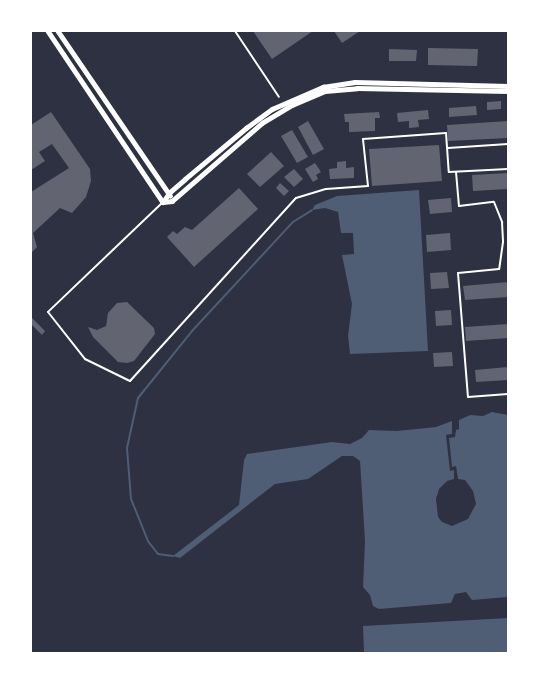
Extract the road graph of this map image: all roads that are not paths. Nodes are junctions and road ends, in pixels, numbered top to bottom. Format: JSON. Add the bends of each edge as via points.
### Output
{"nodes":[{"id":1,"x":48,"y":31,"type":"edge"},
{"id":2,"x":58,"y":31,"type":"edge"},
{"id":3,"x":235,"y":31,"type":"edge"},
{"id":4,"x":508,"y":86,"type":"edge"},
{"id":5,"x":508,"y":91,"type":"edge"},
{"id":6,"x":280,"y":97,"type":"dead end"},
{"id":7,"x":508,"y":144,"type":"edge"},
{"id":8,"x":447,"y":148,"type":"junction"},
{"id":9,"x":508,"y":169,"type":"edge"},
{"id":10,"x":456,"y":172,"type":"junction"},
{"id":11,"x":169,"y":193,"type":"junction"},
{"id":12,"x":172,"y":201,"type":"junction"},
{"id":13,"x":164,"y":202,"type":"junction"},
{"id":14,"x":508,"y":394,"type":"edge"}],
"edges":[{"from":1,"to":13,"type":"street"},
{"from":2,"to":11,"type":"street"},
{"from":3,"to":6,"type":"lane"},
{"from":4,"to":11,"type":"street","via":[[355,82],[323,87],[272,109]]},
{"from":5,"to":12,"type":"street","via":[[357,88],[325,91],[262,123]]},
{"from":7,"to":8,"type":"lane"},
{"from":8,"to":10,"type":"lane","via":[[449,172]]},
{"from":8,"to":13,"type":"lane","via":[[446,133],[363,139],[368,186],[326,189],[296,198],[130,380],[85,359],[48,312]]},
{"from":9,"to":10,"type":"lane"},
{"from":10,"to":14,"type":"lane","via":[[459,206],[494,202],[502,222],[499,269],[458,273],[468,397]]},
{"from":11,"to":12,"type":"street"},
{"from":11,"to":13,"type":"street"},
{"from":12,"to":13,"type":"street"}]}
